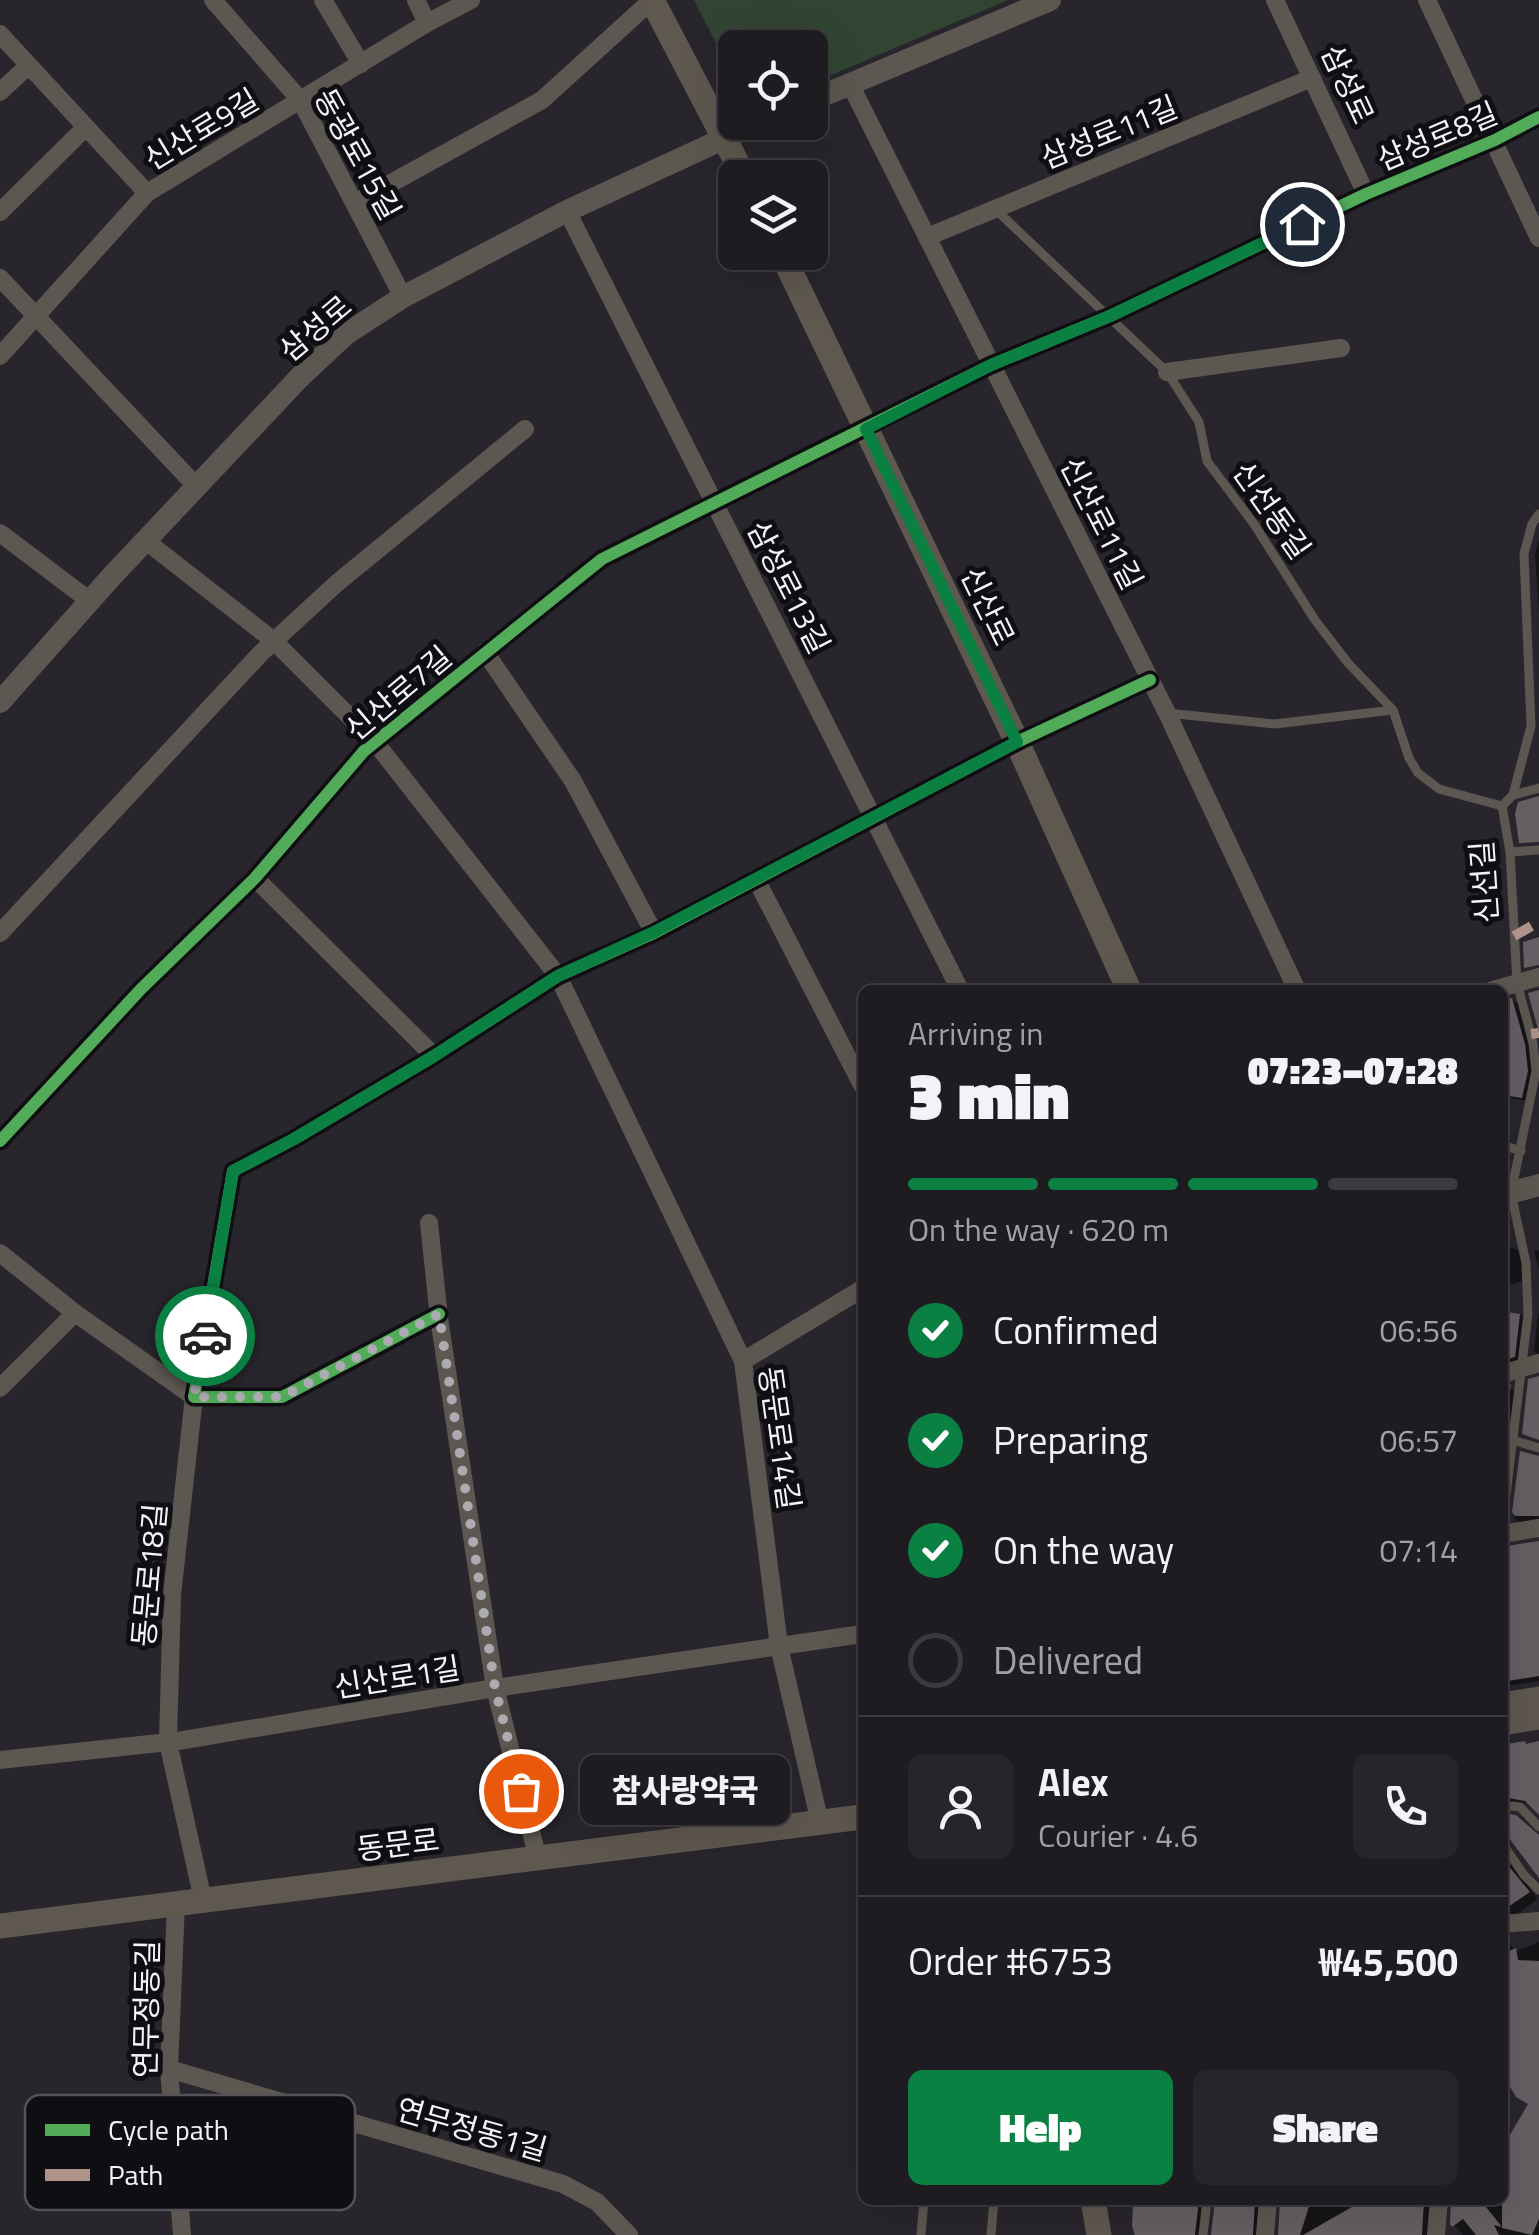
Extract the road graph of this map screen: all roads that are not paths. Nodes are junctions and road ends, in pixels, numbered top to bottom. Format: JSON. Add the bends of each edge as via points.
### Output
{"nodes":[{"id":1,"x":213,"y":0,"type":"edge"},
{"id":2,"x":323,"y":0,"type":"edge"},
{"id":3,"x":416,"y":0,"type":"edge"},
{"id":4,"x":471,"y":0,"type":"edge"},
{"id":5,"x":652,"y":0,"type":"edge"},
{"id":6,"x":1050,"y":0,"type":"edge"},
{"id":7,"x":1275,"y":0,"type":"edge"},
{"id":8,"x":1428,"y":0,"type":"edge"},
{"id":9,"x":427,"y":23,"type":"junction"},
{"id":10,"x":0,"y":34,"type":"edge"},
{"id":11,"x":360,"y":64,"type":"junction"},
{"id":12,"x":28,"y":66,"type":"junction"},
{"id":13,"x":1312,"y":78,"type":"junction"},
{"id":14,"x":850,"y":84,"type":"junction"},
{"id":15,"x":0,"y":92,"type":"edge"},
{"id":16,"x":828,"y":94,"type":"edge"},
{"id":17,"x":301,"y":101,"type":"junction"},
{"id":18,"x":1539,"y":117,"type":"edge"},
{"id":19,"x":718,"y":122,"type":"edge"},
{"id":20,"x":85,"y":128,"type":"junction"},
{"id":21,"x":720,"y":140,"type":"edge"},
{"id":22,"x":1494,"y":140,"type":"junction"},
{"id":23,"x":147,"y":194,"type":"junction"},
{"id":24,"x":1366,"y":194,"type":"junction"},
{"id":25,"x":355,"y":203,"type":"junction"},
{"id":26,"x":995,"y":208,"type":"junction"},
{"id":27,"x":567,"y":211,"type":"junction"},
{"id":28,"x":0,"y":212,"type":"edge"},
{"id":29,"x":927,"y":236,"type":"junction"},
{"id":30,"x":1539,"y":238,"type":"edge"},
{"id":31,"x":791,"y":270,"type":"edge"},
{"id":32,"x":0,"y":278,"type":"edge"},
{"id":33,"x":404,"y":297,"type":"junction"},
{"id":34,"x":1110,"y":316,"type":"junction"},
{"id":35,"x":36,"y":318,"type":"junction"},
{"id":36,"x":1341,"y":348,"type":"dead end"},
{"id":37,"x":0,"y":356,"type":"edge"},
{"id":38,"x":991,"y":365,"type":"junction"},
{"id":39,"x":1167,"y":372,"type":"junction"},
{"id":40,"x":525,"y":429,"type":"dead end"},
{"id":41,"x":866,"y":429,"type":"junction"},
{"id":42,"x":197,"y":487,"type":"junction"},
{"id":43,"x":715,"y":502,"type":"junction"},
{"id":44,"x":1539,"y":514,"type":"edge"},
{"id":45,"x":0,"y":533,"type":"edge"},
{"id":46,"x":146,"y":541,"type":"junction"},
{"id":47,"x":90,"y":601,"type":"junction"},
{"id":48,"x":1534,"y":621,"type":"edge"},
{"id":49,"x":274,"y":641,"type":"junction"},
{"id":50,"x":485,"y":652,"type":"junction"},
{"id":51,"x":1150,"y":680,"type":"junction"},
{"id":52,"x":0,"y":702,"type":"edge"},
{"id":53,"x":1393,"y":710,"type":"junction"},
{"id":54,"x":1166,"y":713,"type":"junction"},
{"id":55,"x":375,"y":742,"type":"junction"},
{"id":56,"x":1017,"y":742,"type":"junction"},
{"id":57,"x":1539,"y":788,"type":"edge"},
{"id":58,"x":1513,"y":795,"type":"junction"},
{"id":59,"x":1502,"y":806,"type":"junction"},
{"id":60,"x":875,"y":817,"type":"junction"},
{"id":61,"x":1539,"y":850,"type":"edge"},
{"id":62,"x":1510,"y":852,"type":"junction"},
{"id":63,"x":255,"y":878,"type":"junction"},
{"id":64,"x":756,"y":879,"type":"junction"},
{"id":65,"x":0,"y":932,"type":"edge"},
{"id":66,"x":654,"y":932,"type":"junction"},
{"id":67,"x":558,"y":976,"type":"junction"},
{"id":68,"x":1539,"y":977,"type":"edge"},
{"id":69,"x":1517,"y":983,"type":"junction"},
{"id":70,"x":958,"y":985,"type":"edge"},
{"id":71,"x":1127,"y":985,"type":"edge"},
{"id":72,"x":1296,"y":985,"type":"edge"},
{"id":73,"x":1508,"y":986,"type":"edge"},
{"id":74,"x":434,"y":1056,"type":"junction"},
{"id":75,"x":858,"y":1077,"type":"edge"},
{"id":76,"x":0,"y":1141,"type":"edge"},
{"id":77,"x":1508,"y":1147,"type":"edge"},
{"id":78,"x":1521,"y":1151,"type":"junction"},
{"id":79,"x":1539,"y":1185,"type":"edge"},
{"id":80,"x":1508,"y":1191,"type":"edge"},
{"id":81,"x":1508,"y":1194,"type":"edge"},
{"id":82,"x":1508,"y":1199,"type":"edge"},
{"id":83,"x":429,"y":1223,"type":"dead end"},
{"id":84,"x":0,"y":1253,"type":"edge"},
{"id":85,"x":858,"y":1291,"type":"edge"},
{"id":86,"x":75,"y":1313,"type":"junction"},
{"id":87,"x":439,"y":1314,"type":"junction"},
{"id":88,"x":744,"y":1360,"type":"junction"},
{"id":89,"x":1531,"y":1366,"type":"edge"},
{"id":90,"x":0,"y":1388,"type":"edge"},
{"id":91,"x":194,"y":1397,"type":"junction"},
{"id":92,"x":1512,"y":1440,"type":"junction"},
{"id":93,"x":1539,"y":1448,"type":"edge"},
{"id":94,"x":1508,"y":1463,"type":"edge"},
{"id":95,"x":1539,"y":1528,"type":"edge"},
{"id":96,"x":1508,"y":1531,"type":"edge"},
{"id":97,"x":858,"y":1635,"type":"edge"},
{"id":98,"x":779,"y":1646,"type":"junction"},
{"id":99,"x":495,"y":1688,"type":"junction"},
{"id":100,"x":1539,"y":1699,"type":"edge"},
{"id":101,"x":1508,"y":1704,"type":"edge"},
{"id":102,"x":1539,"y":1718,"type":"edge"},
{"id":103,"x":1508,"y":1723,"type":"edge"},
{"id":104,"x":168,"y":1742,"type":"junction"},
{"id":105,"x":0,"y":1760,"type":"edge"},
{"id":106,"x":1508,"y":1805,"type":"edge"},
{"id":107,"x":858,"y":1818,"type":"edge"},
{"id":108,"x":820,"y":1823,"type":"junction"},
{"id":109,"x":1539,"y":1827,"type":"edge"},
{"id":110,"x":1508,"y":1852,"type":"edge"},
{"id":111,"x":538,"y":1859,"type":"junction"},
{"id":112,"x":1539,"y":1890,"type":"edge"},
{"id":113,"x":203,"y":1900,"type":"junction"},
{"id":114,"x":176,"y":1904,"type":"junction"},
{"id":115,"x":1539,"y":1921,"type":"edge"},
{"id":116,"x":1508,"y":1924,"type":"edge"},
{"id":117,"x":0,"y":1926,"type":"edge"},
{"id":118,"x":169,"y":2068,"type":"junction"},
{"id":119,"x":171,"y":2095,"type":"edge"},
{"id":120,"x":261,"y":2095,"type":"edge"},
{"id":121,"x":355,"y":2123,"type":"edge"},
{"id":122,"x":924,"y":2205,"type":"edge"},
{"id":123,"x":994,"y":2205,"type":"edge"},
{"id":124,"x":1094,"y":2205,"type":"edge"},
{"id":125,"x":1206,"y":2205,"type":"edge"},
{"id":126,"x":1268,"y":2205,"type":"edge"},
{"id":127,"x":1439,"y":2205,"type":"edge"},
{"id":128,"x":180,"y":2210,"type":"edge"},
{"id":129,"x":182,"y":2235,"type":"edge"},
{"id":130,"x":629,"y":2235,"type":"edge"},
{"id":131,"x":921,"y":2235,"type":"edge"},
{"id":132,"x":991,"y":2235,"type":"edge"},
{"id":133,"x":1099,"y":2235,"type":"edge"},
{"id":134,"x":1203,"y":2235,"type":"edge"},
{"id":135,"x":1265,"y":2235,"type":"edge"},
{"id":136,"x":1436,"y":2235,"type":"edge"}],
"edges":[{"from":1,"to":17,"type":"street","name":"동광로15길"},
{"from":2,"to":11,"type":"street"},
{"from":3,"to":9,"type":"street"},
{"from":4,"to":9,"type":"street","name":"신산로9길"},
{"from":5,"to":19,"type":"main road"},
{"from":5,"to":25,"type":"street","via":[[542,100]]},
{"from":6,"to":14,"type":"street"},
{"from":7,"to":13,"type":"street","name":"삼성로"},
{"from":8,"to":22,"type":"street"},
{"from":9,"to":11,"type":"street","name":"신산로9길"},
{"from":10,"to":12,"type":"street"},
{"from":11,"to":17,"type":"street","name":"신산로9길"},
{"from":12,"to":15,"type":"street"},
{"from":12,"to":20,"type":"street"},
{"from":13,"to":24,"type":"street","name":"삼성로"},
{"from":13,"to":26,"type":"street","name":"삼성로11길"},
{"from":14,"to":16,"type":"street"},
{"from":14,"to":29,"type":"street","name":"신산로11길"},
{"from":17,"to":23,"type":"street","name":"신산로9길"},
{"from":17,"to":25,"type":"street","name":"동광로15길"},
{"from":18,"to":22,"type":"street","name":"삼성로8길"},
{"from":20,"to":23,"type":"street"},
{"from":20,"to":28,"type":"street"},
{"from":21,"to":27,"type":"street","name":"삼성로"},
{"from":22,"to":24,"type":"street","name":"삼성로8길"},
{"from":22,"to":30,"type":"street"},
{"from":23,"to":35,"type":"street","name":"신산로9길"},
{"from":24,"to":34,"type":"street","name":"삼성로8길"},
{"from":25,"to":33,"type":"street","name":"동광로15길"},
{"from":26,"to":29,"type":"street","name":"삼성로11길"},
{"from":26,"to":34,"type":"lane","name":"신선동길"},
{"from":27,"to":33,"type":"street","name":"삼성로"},
{"from":27,"to":43,"type":"street","name":"삼성로13길"},
{"from":29,"to":38,"type":"street","name":"신산로11길"},
{"from":31,"to":41,"type":"main road","name":"신산로"},
{"from":32,"to":35,"type":"street"},
{"from":33,"to":42,"type":"street","name":"삼성로","via":[[334,345]]},
{"from":34,"to":38,"type":"street","name":"삼성로8길"},
{"from":34,"to":39,"type":"lane","name":"신선동길"},
{"from":35,"to":37,"type":"street","name":"신산로9길"},
{"from":35,"to":42,"type":"street"},
{"from":36,"to":39,"type":"street"},
{"from":38,"to":41,"type":"street","name":"삼성로8길"},
{"from":38,"to":51,"type":"street","name":"신산로11길"},
{"from":39,"to":53,"type":"lane","name":"신선동길","via":[[1199,422],[1208,461],[1315,620]]},
{"from":40,"to":49,"type":"street"},
{"from":41,"to":43,"type":"street","name":"신산로7길"},
{"from":41,"to":56,"type":"main road","name":"신산로"},
{"from":42,"to":46,"type":"street","name":"삼성로"},
{"from":43,"to":50,"type":"street","name":"신산로7길","via":[[602,558]]},
{"from":43,"to":60,"type":"street","name":"삼성로13길"},
{"from":44,"to":48,"type":"lane","via":[[1524,554]]},
{"from":45,"to":47,"type":"street"},
{"from":46,"to":47,"type":"street","name":"삼성로"},
{"from":46,"to":49,"type":"street","name":"동문로14길"},
{"from":47,"to":52,"type":"street","name":"삼성로"},
{"from":48,"to":58,"type":"lane","via":[[1531,726]]},
{"from":49,"to":55,"type":"street","name":"동문로14길"},
{"from":49,"to":65,"type":"street"},
{"from":50,"to":55,"type":"street","name":"신산로7길"},
{"from":50,"to":66,"type":"street","via":[[573,781]]},
{"from":51,"to":54,"type":"street","name":"신산로11길"},
{"from":51,"to":56,"type":"street"},
{"from":53,"to":54,"type":"lane","via":[[1275,724]]},
{"from":53,"to":59,"type":"lane","name":"신선동길","via":[[1418,773],[1439,789]]},
{"from":54,"to":72,"type":"street","name":"신산로11길"},
{"from":55,"to":63,"type":"street","name":"신산로7길"},
{"from":55,"to":67,"type":"street","name":"동문로14길"},
{"from":56,"to":60,"type":"street"},
{"from":56,"to":71,"type":"main road","name":"신산로"},
{"from":57,"to":58,"type":"lane"},
{"from":58,"to":59,"type":"lane","name":"신선길"},
{"from":59,"to":62,"type":"lane","name":"신선길"},
{"from":60,"to":64,"type":"street"},
{"from":60,"to":70,"type":"street","name":"삼성로13길"},
{"from":61,"to":62,"type":"lane"},
{"from":62,"to":69,"type":"lane","name":"신선길"},
{"from":63,"to":74,"type":"street"},
{"from":63,"to":76,"type":"street","name":"신산로7길","via":[[141,988]]},
{"from":64,"to":66,"type":"street"},
{"from":64,"to":75,"type":"street"},
{"from":66,"to":67,"type":"street"},
{"from":67,"to":74,"type":"street"},
{"from":67,"to":88,"type":"street","name":"동문로14길"},
{"from":68,"to":69,"type":"street"},
{"from":69,"to":73,"type":"street"},
{"from":69,"to":78,"type":"lane","name":"신선길","via":[[1536,1071]]},
{"from":74,"to":91,"type":"street","name":"동문로18길","via":[[233,1171]]},
{"from":77,"to":78,"type":"lane"},
{"from":78,"to":80,"type":"lane","name":"신선길"},
{"from":79,"to":81,"type":"street"},
{"from":82,"to":89,"type":"lane","via":[[1528,1289]]},
{"from":83,"to":87,"type":"street"},
{"from":84,"to":86,"type":"street"},
{"from":85,"to":88,"type":"street"},
{"from":86,"to":90,"type":"street"},
{"from":86,"to":91,"type":"street"},
{"from":87,"to":91,"type":"street","via":[[282,1397]]},
{"from":87,"to":99,"type":"street"},
{"from":88,"to":98,"type":"street","name":"동문로14길"},
{"from":89,"to":92,"type":"lane"},
{"from":91,"to":104,"type":"street","name":"동문로18길","via":[[172,1595]]},
{"from":92,"to":93,"type":"lane"},
{"from":92,"to":94,"type":"lane"},
{"from":95,"to":96,"type":"street"},
{"from":97,"to":98,"type":"street","name":"신산로1길"},
{"from":98,"to":99,"type":"street","name":"신산로1길"},
{"from":98,"to":108,"type":"street","name":"동문로14길"},
{"from":99,"to":104,"type":"street","name":"신산로1길"},
{"from":99,"to":111,"type":"street"},
{"from":100,"to":101,"type":"main road"},
{"from":102,"to":103,"type":"main road"},
{"from":104,"to":105,"type":"street","name":"신산로1길"},
{"from":104,"to":113,"type":"street","name":"동문로18길"},
{"from":106,"to":109,"type":"lane","via":[[1520,1807]]},
{"from":107,"to":108,"type":"main road","name":"동문로"},
{"from":108,"to":111,"type":"main road","name":"동문로"},
{"from":110,"to":112,"type":"lane"},
{"from":111,"to":113,"type":"main road","name":"동문로"},
{"from":113,"to":114,"type":"main road","name":"동문로"},
{"from":114,"to":117,"type":"main road","name":"동문로"},
{"from":114,"to":118,"type":"street","name":"연무정동길"},
{"from":115,"to":116,"type":"street"},
{"from":118,"to":119,"type":"street","name":"연무정동길"},
{"from":118,"to":120,"type":"street","name":"연무정동1길"},
{"from":121,"to":130,"type":"street","name":"연무정동1길","via":[[563,2184],[596,2202]]},
{"from":122,"to":131,"type":"lane"},
{"from":123,"to":132,"type":"lane"},
{"from":124,"to":133,"type":"main road"},
{"from":125,"to":134,"type":"lane"},
{"from":126,"to":135,"type":"street"},
{"from":127,"to":136,"type":"street"},
{"from":128,"to":129,"type":"street","name":"연무정동길"}]}
